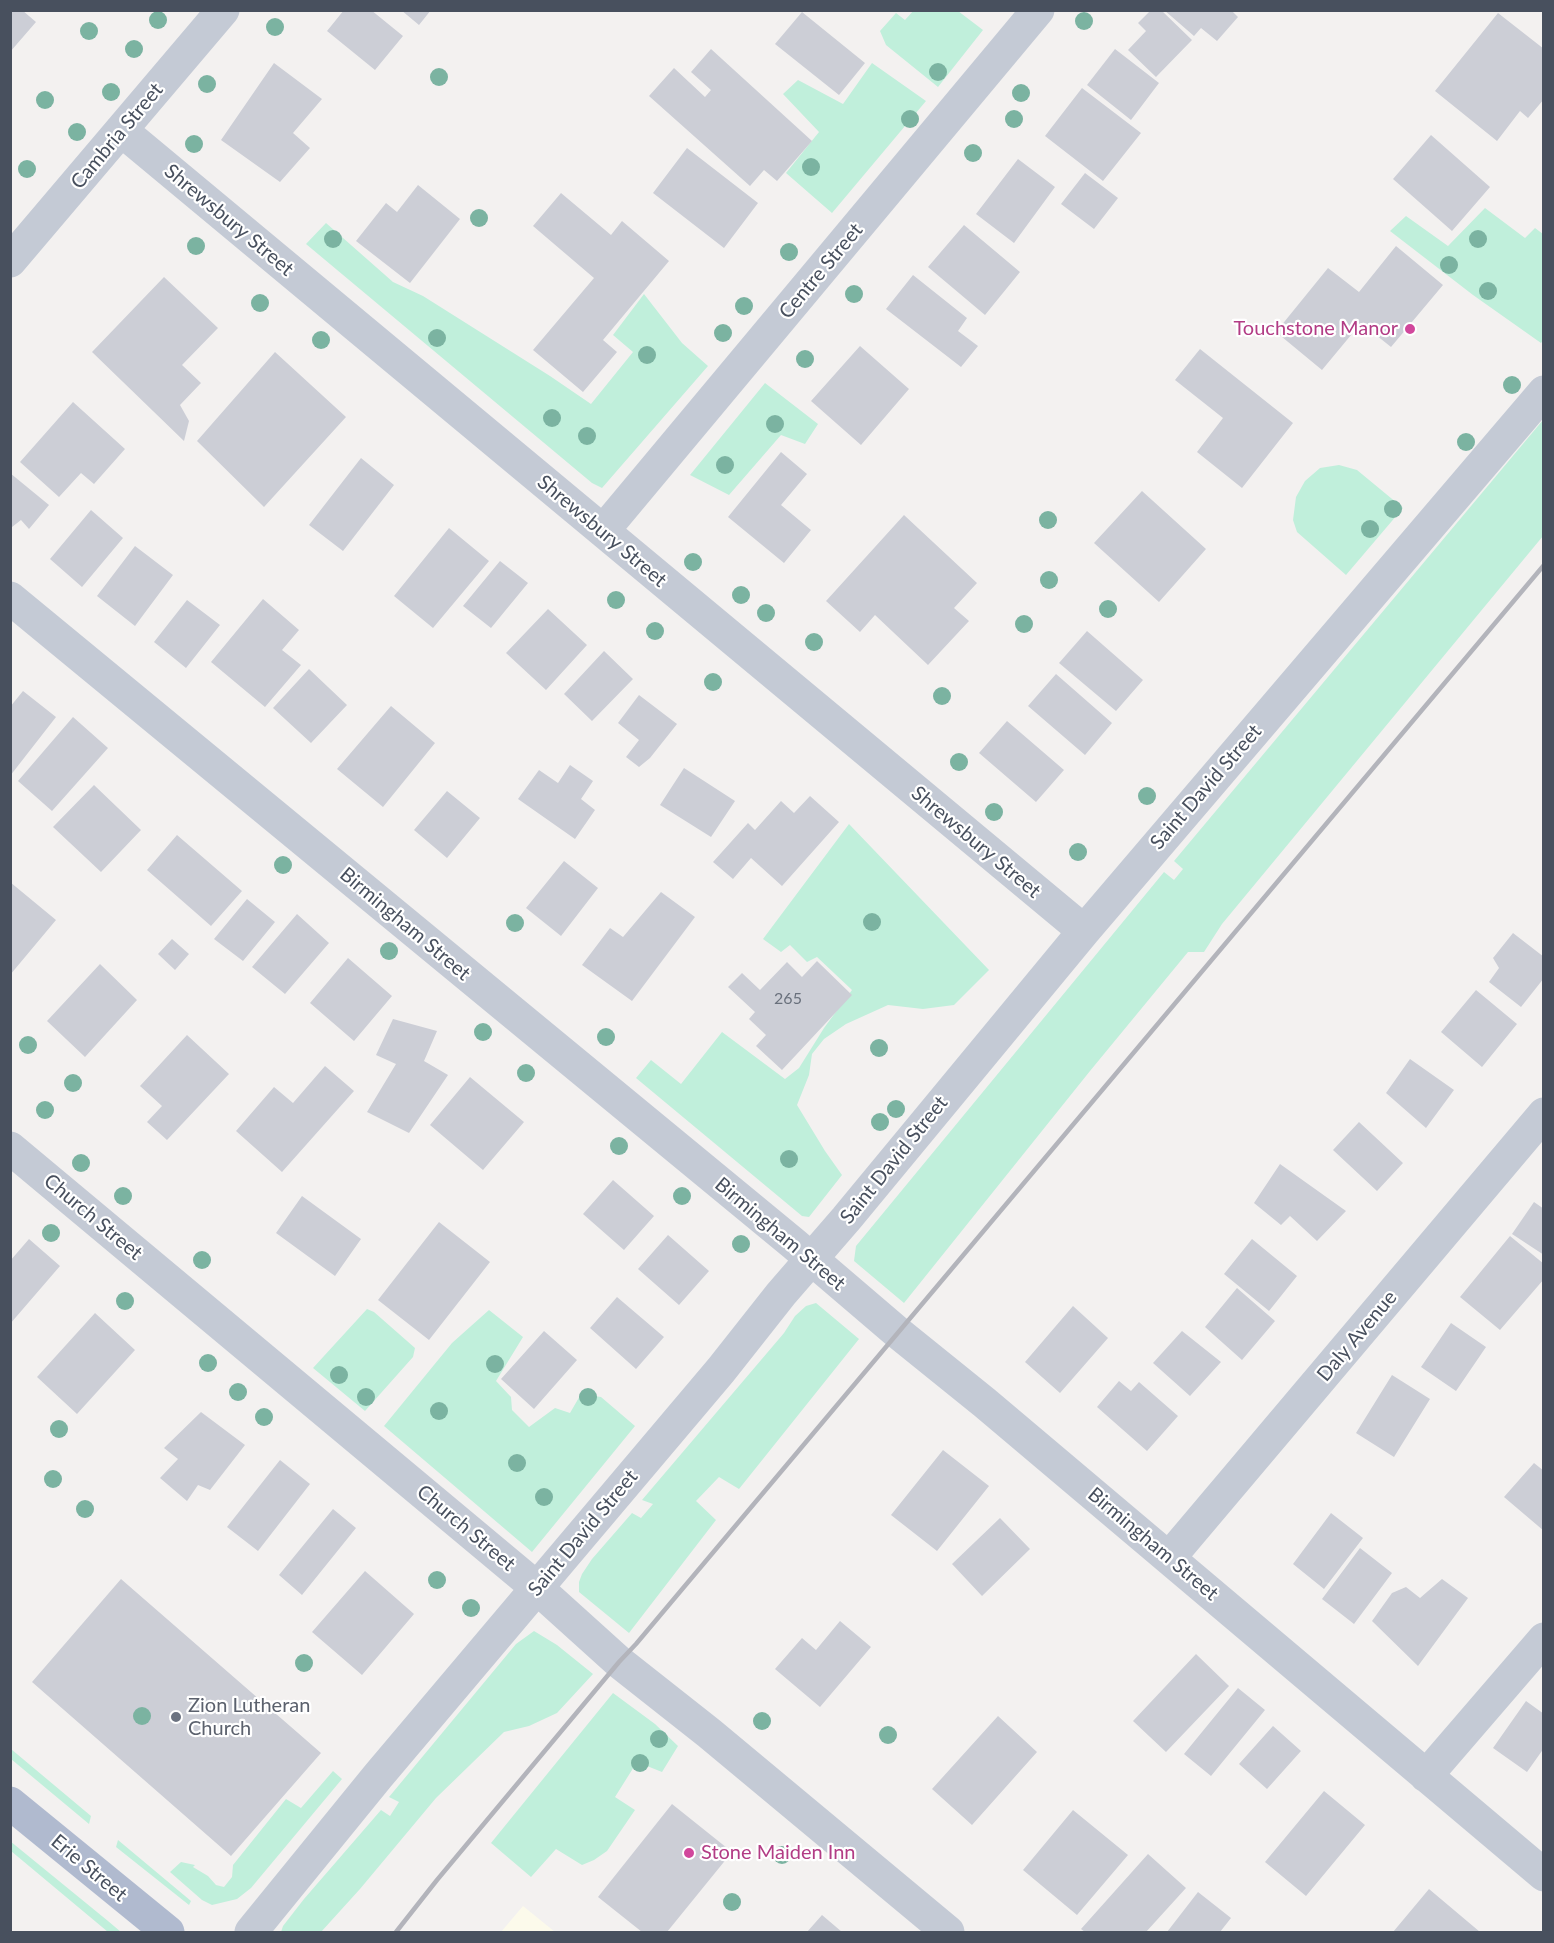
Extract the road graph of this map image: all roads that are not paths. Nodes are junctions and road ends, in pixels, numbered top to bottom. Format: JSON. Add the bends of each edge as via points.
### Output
{"nodes":[{"id":1,"x":222,"y":10,"type":"edge"},
{"id":2,"x":1038,"y":10,"type":"edge"},
{"id":3,"x":121,"y":130,"type":"junction"},
{"id":4,"x":10,"y":261,"type":"edge"},
{"id":5,"x":1544,"y":392,"type":"edge"},
{"id":6,"x":603,"y":531,"type":"junction"},
{"id":7,"x":10,"y":598,"type":"edge"},
{"id":8,"x":1084,"y":931,"type":"junction"},
{"id":9,"x":1544,"y":1114,"type":"edge"},
{"id":10,"x":10,"y":1148,"type":"edge"},
{"id":11,"x":811,"y":1259,"type":"junction"},
{"id":12,"x":1169,"y":1558,"type":"junction"},
{"id":13,"x":537,"y":1588,"type":"junction"},
{"id":14,"x":1544,"y":1639,"type":"edge"},
{"id":15,"x":1426,"y":1776,"type":"junction"},
{"id":16,"x":10,"y":1803,"type":"edge"},
{"id":17,"x":1544,"y":1875,"type":"edge"},
{"id":18,"x":168,"y":1932,"type":"edge"},
{"id":19,"x":251,"y":1932,"type":"edge"},
{"id":20,"x":948,"y":1932,"type":"edge"}],
"edges":[{"from":1,"to":3,"type":"street","name":"Cambria Street"},
{"from":2,"to":6,"type":"street","name":"Centre Street"},
{"from":3,"to":4,"type":"street","name":"Cambria Street"},
{"from":3,"to":6,"type":"street","name":"Shrewsbury Street"},
{"from":5,"to":8,"type":"street","name":"Saint David Street"},
{"from":6,"to":8,"type":"street","name":"Shrewsbury Street"},
{"from":7,"to":11,"type":"street","name":"Birmingham Street"},
{"from":8,"to":11,"type":"street","name":"Saint David Street"},
{"from":9,"to":12,"type":"street","name":"Daly Avenue"},
{"from":10,"to":13,"type":"street","name":"Church Street"},
{"from":11,"to":12,"type":"street","name":"Birmingham Street"},
{"from":11,"to":13,"type":"street","name":"Saint David Street"},
{"from":12,"to":15,"type":"street","name":"Birmingham Street"},
{"from":13,"to":19,"type":"street","name":"Saint David Street"},
{"from":13,"to":20,"type":"street","name":"Church Street","via":[[619,1662]]},
{"from":14,"to":15,"type":"street"},
{"from":15,"to":17,"type":"street","name":"Birmingham Street"},
{"from":16,"to":18,"type":"main road","name":"Erie Street"}]}
